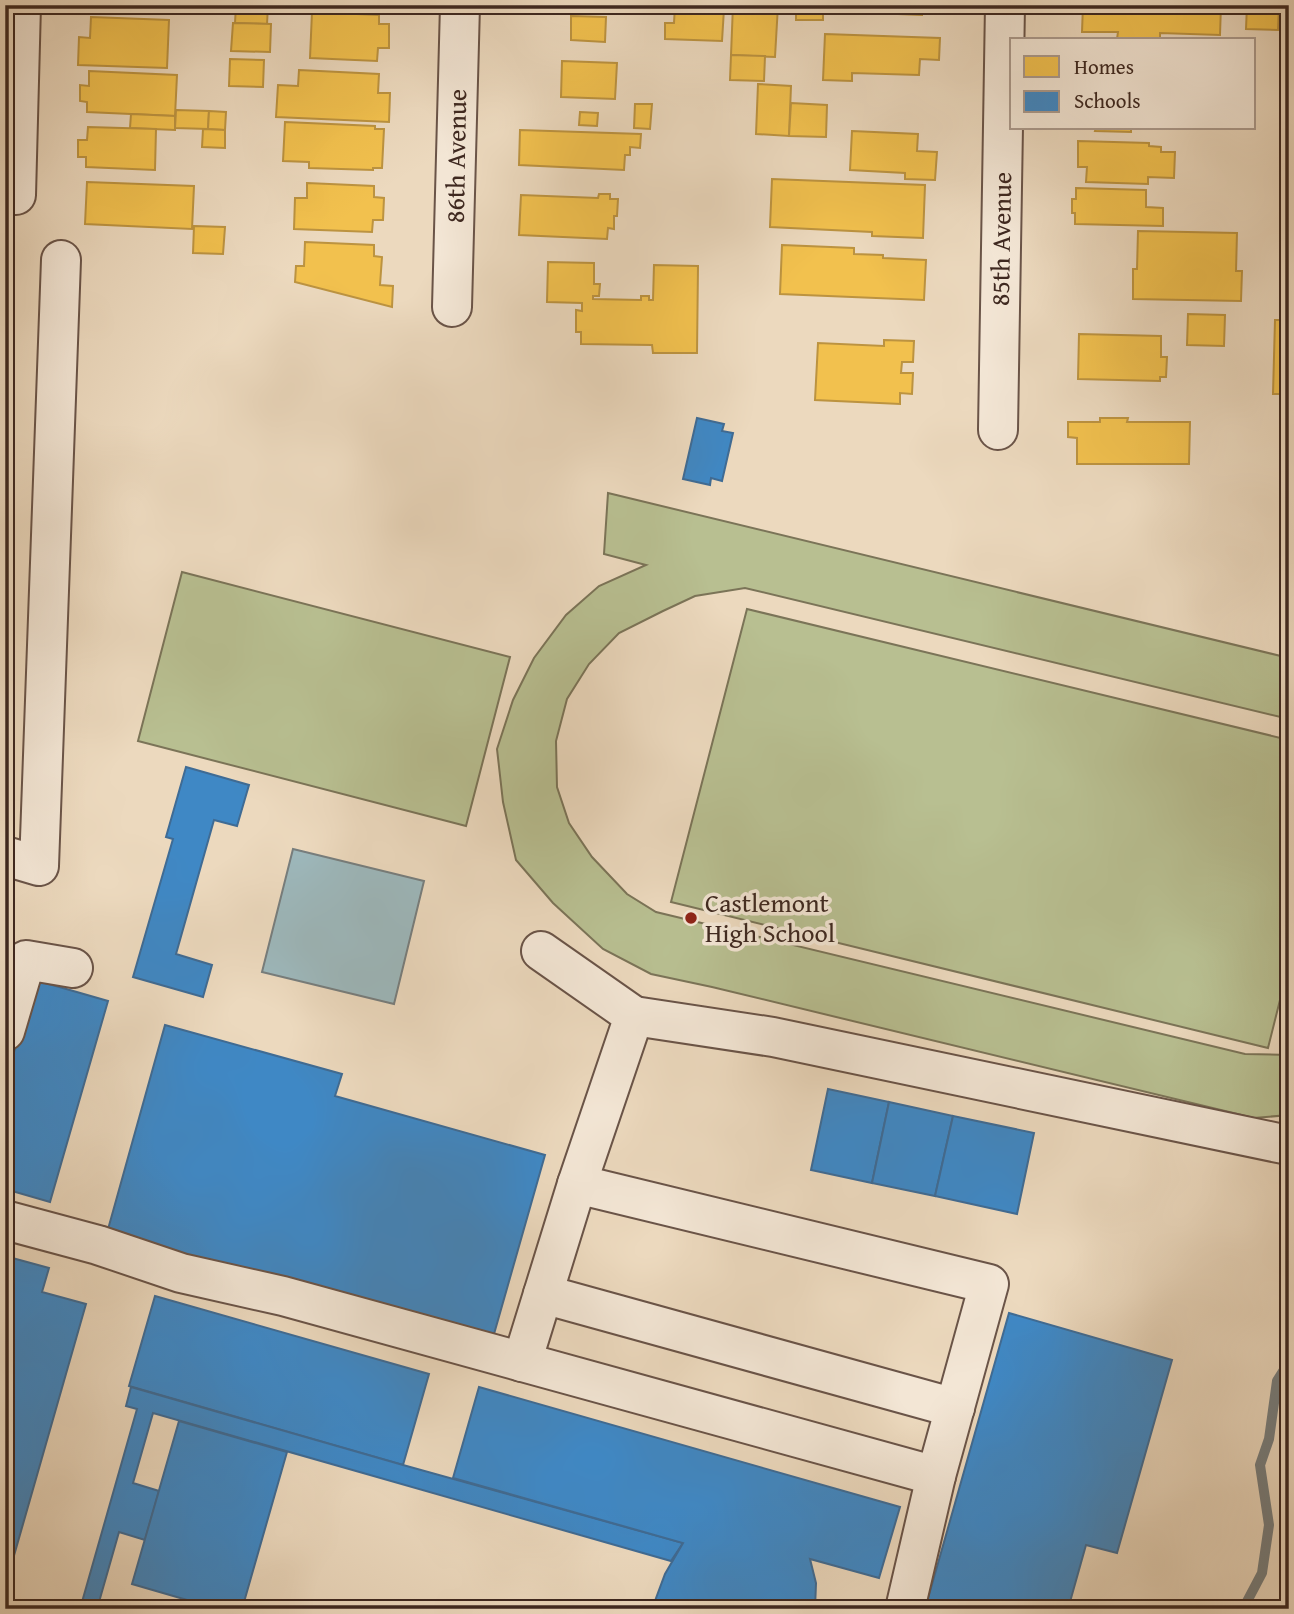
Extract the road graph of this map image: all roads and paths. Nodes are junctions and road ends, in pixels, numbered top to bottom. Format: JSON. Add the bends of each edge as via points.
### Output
{"nodes":[{"id":1,"x":20,"y":5,"type":"edge"},
{"id":2,"x":460,"y":5,"type":"edge"},
{"id":3,"x":1005,"y":5,"type":"edge"},
{"id":4,"x":16,"y":195,"type":"dead end"},
{"id":5,"x":61,"y":260,"type":"dead end"},
{"id":6,"x":453,"y":307,"type":"dead end"},
{"id":7,"x":998,"y":430,"type":"dead end"},
{"id":8,"x":22,"y":861,"type":"edge"},
{"id":9,"x":541,"y":951,"type":"dead end"},
{"id":10,"x":73,"y":968,"type":"dead end"},
{"id":11,"x":634,"y":1016,"type":"junction"},
{"id":12,"x":5,"y":1031,"type":"edge"},
{"id":13,"x":1289,"y":1143,"type":"edge"},
{"id":14,"x":577,"y":1184,"type":"junction"},
{"id":15,"x":5,"y":1220,"type":"edge"},
{"id":16,"x":543,"y":1294,"type":"junction"},
{"id":17,"x":523,"y":1362,"type":"junction"},
{"id":18,"x":955,"y":1408,"type":"junction"},
{"id":19,"x":936,"y":1476,"type":"junction"},
{"id":20,"x":905,"y":1609,"type":"edge"}],
"edges":[{"from":1,"to":4,"type":"street"},
{"from":2,"to":6,"type":"street","name":"86th Avenue"},
{"from":3,"to":7,"type":"street","name":"85th Avenue"},
{"from":5,"to":8,"type":"street"},
{"from":9,"to":11,"type":"street"},
{"from":10,"to":12,"type":"street","via":[[26,960]]},
{"from":11,"to":13,"type":"street","via":[[774,1037]]},
{"from":11,"to":14,"type":"street"},
{"from":14,"to":16,"type":"street"},
{"from":14,"to":18,"type":"street","via":[[989,1284]]},
{"from":15,"to":17,"type":"street","via":[[181,1273]]},
{"from":16,"to":17,"type":"street"},
{"from":16,"to":18,"type":"street"},
{"from":17,"to":19,"type":"street"},
{"from":18,"to":19,"type":"street"},
{"from":19,"to":20,"type":"street"}]}
